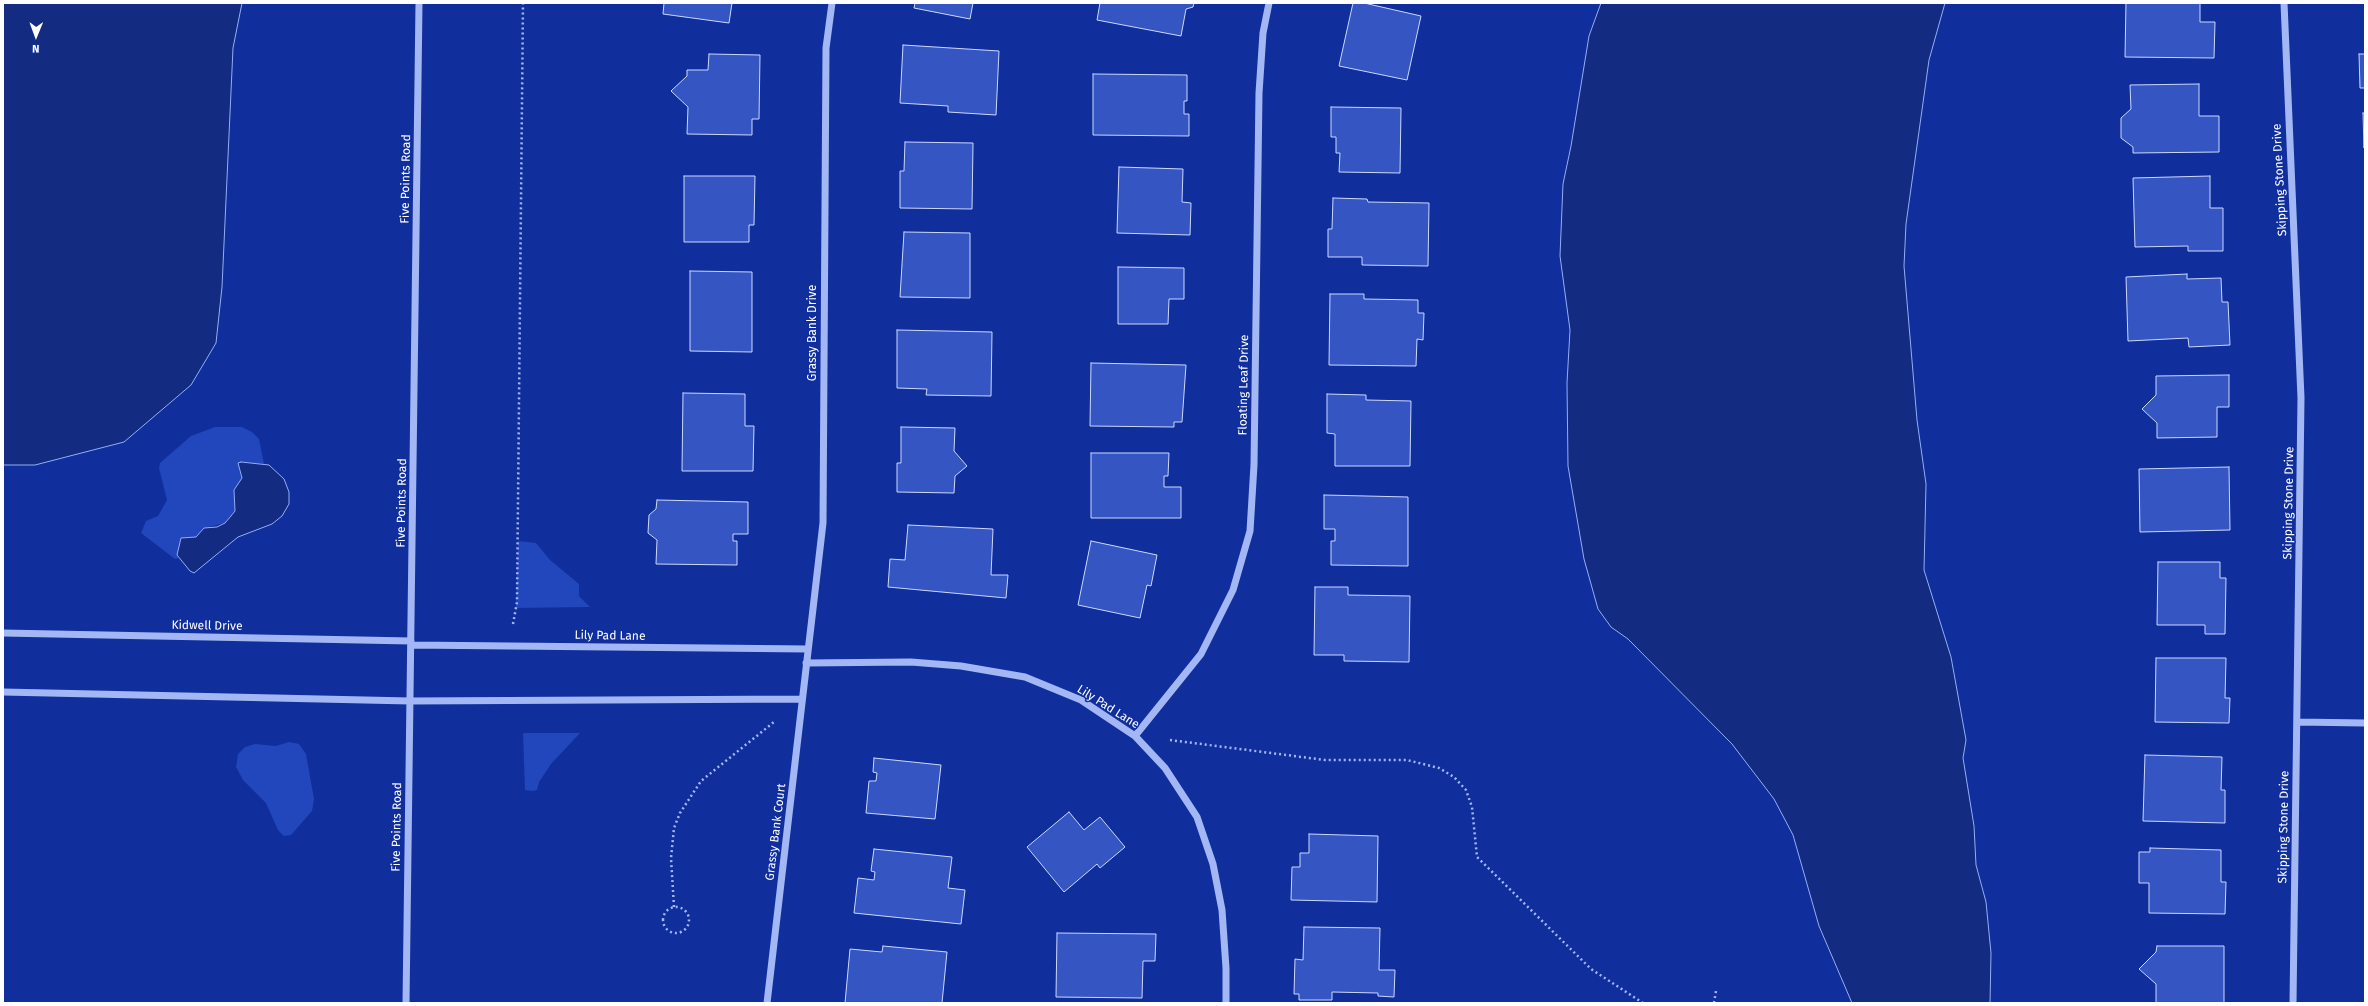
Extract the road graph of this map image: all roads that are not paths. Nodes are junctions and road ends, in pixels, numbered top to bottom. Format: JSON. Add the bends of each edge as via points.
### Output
{"nodes":[{"id":1,"x":419,"y":3,"type":"edge"},
{"id":2,"x":832,"y":3,"type":"edge"},
{"id":3,"x":1270,"y":3,"type":"edge"},
{"id":4,"x":2284,"y":3,"type":"edge"},
{"id":5,"x":3,"y":634,"type":"edge"},
{"id":6,"x":411,"y":643,"type":"junction"},
{"id":7,"x":808,"y":649,"type":"junction"},
{"id":8,"x":806,"y":664,"type":"junction"},
{"id":9,"x":3,"y":692,"type":"edge"},
{"id":10,"x":802,"y":699,"type":"junction"},
{"id":11,"x":410,"y":701,"type":"junction"},
{"id":12,"x":2297,"y":722,"type":"junction"},
{"id":13,"x":2365,"y":723,"type":"edge"},
{"id":14,"x":1135,"y":736,"type":"junction"},
{"id":15,"x":406,"y":1003,"type":"edge"},
{"id":16,"x":767,"y":1003,"type":"edge"},
{"id":17,"x":1226,"y":1003,"type":"edge"},
{"id":18,"x":2293,"y":1003,"type":"edge"}],
"edges":[{"from":1,"to":6,"type":"street","name":"Five Points Road"},
{"from":2,"to":7,"type":"street","name":"Grassy Bank Drive","via":[[826,48],[823,523]]},
{"from":3,"to":14,"type":"street","name":"Floating Leaf Drive","via":[[1263,33],[1259,93],[1254,465],[1250,531],[1233,590],[1201,654]]},
{"from":4,"to":12,"type":"street","name":"Skipping Stone Drive","via":[[2301,398]]},
{"from":5,"to":6,"type":"street","name":"Kidwell Drive"},
{"from":6,"to":7,"type":"street","name":"Lily Pad Lane"},
{"from":6,"to":11,"type":"street","name":"Five Points Road"},
{"from":7,"to":8,"type":"street","name":"Grassy Bank Drive"},
{"from":8,"to":10,"type":"street","name":"Grassy Bank Court"},
{"from":8,"to":14,"type":"street","name":"Lily Pad Lane","via":[[911,662],[961,666],[1025,677],[1081,700]]},
{"from":9,"to":11,"type":"street"},
{"from":10,"to":11,"type":"street"},
{"from":10,"to":16,"type":"street","name":"Grassy Bank Court"},
{"from":11,"to":15,"type":"street","name":"Five Points Road"},
{"from":12,"to":13,"type":"street"},
{"from":12,"to":18,"type":"street","name":"Skipping Stone Drive"},
{"from":14,"to":17,"type":"street","name":"Lily Pad Lane","via":[[1164,768],[1197,817],[1213,864],[1222,910]]}]}
